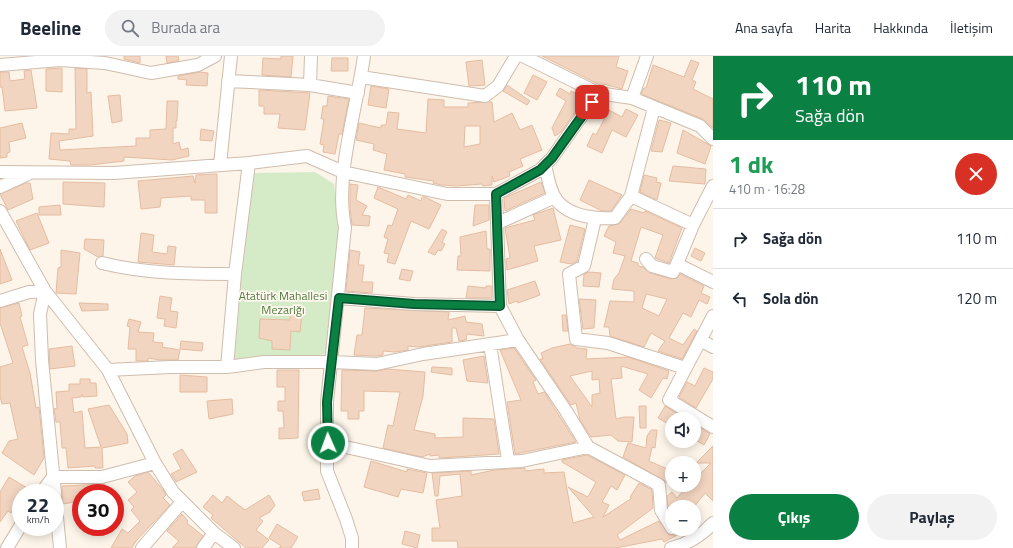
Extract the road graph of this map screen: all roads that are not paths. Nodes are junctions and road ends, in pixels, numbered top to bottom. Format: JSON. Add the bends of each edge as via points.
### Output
{"nodes":[{"id":1,"x":215,"y":56,"type":"edge"},
{"id":2,"x":231,"y":56,"type":"edge"},
{"id":3,"x":311,"y":56,"type":"edge"},
{"id":4,"x":364,"y":56,"type":"edge"},
{"id":5,"x":516,"y":56,"type":"edge"},
{"id":6,"x":523,"y":56,"type":"edge"},
{"id":7,"x":647,"y":56,"type":"edge"},
{"id":8,"x":104,"y":60,"type":"edge"},
{"id":9,"x":0,"y":66,"type":"edge"},
{"id":10,"x":361,"y":77,"type":"junction"},
{"id":11,"x":228,"y":81,"type":"junction"},
{"id":12,"x":310,"y":85,"type":"junction"},
{"id":13,"x":358,"y":93,"type":"junction"},
{"id":14,"x":598,"y":93,"type":"junction"},
{"id":15,"x":632,"y":98,"type":"junction"},
{"id":16,"x":654,"y":108,"type":"junction"},
{"id":17,"x":713,"y":139,"type":"edge"},
{"id":18,"x":249,"y":163,"type":"junction"},
{"id":19,"x":220,"y":165,"type":"junction"},
{"id":20,"x":545,"y":165,"type":"junction"},
{"id":21,"x":0,"y":172,"type":"edge"},
{"id":22,"x":343,"y":172,"type":"junction"},
{"id":23,"x":30,"y":173,"type":"junction"},
{"id":24,"x":713,"y":186,"type":"edge"},
{"id":25,"x":0,"y":187,"type":"edge"},
{"id":26,"x":496,"y":194,"type":"junction"},
{"id":27,"x":631,"y":196,"type":"junction"},
{"id":28,"x":555,"y":197,"type":"junction"},
{"id":29,"x":0,"y":211,"type":"edge"},
{"id":30,"x":595,"y":219,"type":"junction"},
{"id":31,"x":498,"y":223,"type":"junction"},
{"id":32,"x":693,"y":225,"type":"junction"},
{"id":33,"x":646,"y":259,"type":"dead end"},
{"id":34,"x":102,"y":263,"type":"dead end"},
{"id":35,"x":677,"y":264,"type":"junction"},
{"id":36,"x":235,"y":274,"type":"junction"},
{"id":37,"x":713,"y":282,"type":"edge"},
{"id":38,"x":45,"y":291,"type":"junction"},
{"id":39,"x":339,"y":298,"type":"junction"},
{"id":40,"x":0,"y":301,"type":"edge"},
{"id":41,"x":500,"y":306,"type":"junction"},
{"id":42,"x":713,"y":316,"type":"edge"},
{"id":43,"x":518,"y":340,"type":"junction"},
{"id":44,"x":702,"y":341,"type":"junction"},
{"id":45,"x":490,"y":344,"type":"junction"},
{"id":46,"x":713,"y":347,"type":"edge"},
{"id":47,"x":332,"y":362,"type":"junction"},
{"id":48,"x":227,"y":367,"type":"junction"},
{"id":49,"x":685,"y":368,"type":"junction"},
{"id":50,"x":108,"y":370,"type":"junction"},
{"id":51,"x":713,"y":427,"type":"edge"},
{"id":52,"x":328,"y":443,"type":"junction"},
{"id":53,"x":588,"y":447,"type":"junction"},
{"id":54,"x":508,"y":460,"type":"junction"},
{"id":55,"x":155,"y":463,"type":"junction"},
{"id":56,"x":53,"y":477,"type":"junction"},
{"id":57,"x":48,"y":484,"type":"edge"},
{"id":58,"x":54,"y":484,"type":"edge"},
{"id":59,"x":182,"y":502,"type":"junction"},
{"id":60,"x":665,"y":517,"type":"edge"},
{"id":61,"x":713,"y":523,"type":"edge"},
{"id":62,"x":214,"y":533,"type":"junction"},
{"id":63,"x":14,"y":536,"type":"edge"},
{"id":64,"x":59,"y":536,"type":"edge"},
{"id":65,"x":674,"y":536,"type":"edge"},
{"id":66,"x":676,"y":547,"type":"edge"},
{"id":67,"x":7,"y":548,"type":"edge"},
{"id":68,"x":60,"y":548,"type":"edge"},
{"id":69,"x":142,"y":548,"type":"edge"},
{"id":70,"x":203,"y":548,"type":"edge"},
{"id":71,"x":234,"y":548,"type":"edge"},
{"id":72,"x":352,"y":548,"type":"edge"}],
"edges":[{"from":1,"to":8,"type":"street","via":[[198,65],[151,73]]},
{"from":2,"to":11,"type":"street"},
{"from":3,"to":12,"type":"street"},
{"from":4,"to":10,"type":"street"},
{"from":5,"to":10,"type":"street","via":[[498,86],[485,96]]},
{"from":6,"to":14,"type":"street"},
{"from":7,"to":15,"type":"street"},
{"from":8,"to":9,"type":"street","via":[[60,60]]},
{"from":10,"to":13,"type":"street"},
{"from":11,"to":12,"type":"street"},
{"from":11,"to":19,"type":"street"},
{"from":12,"to":13,"type":"street"},
{"from":13,"to":22,"type":"street"},
{"from":14,"to":15,"type":"street"},
{"from":14,"to":20,"type":"street"},
{"from":15,"to":16,"type":"street"},
{"from":16,"to":17,"type":"street","via":[[700,126]]},
{"from":16,"to":27,"type":"street"},
{"from":18,"to":19,"type":"street"},
{"from":18,"to":22,"type":"street","via":[[307,156]]},
{"from":18,"to":36,"type":"street"},
{"from":19,"to":23,"type":"street","via":[[114,173]]},
{"from":20,"to":26,"type":"street"},
{"from":20,"to":28,"type":"street"},
{"from":21,"to":23,"type":"street"},
{"from":22,"to":26,"type":"street","via":[[447,194]]},
{"from":22,"to":39,"type":"street","via":[[341,210],[345,227]]},
{"from":23,"to":25,"type":"street"},
{"from":24,"to":32,"type":"street"},
{"from":26,"to":31,"type":"street"},
{"from":27,"to":30,"type":"street","via":[[615,218]]},
{"from":27,"to":32,"type":"street"},
{"from":28,"to":30,"type":"street","via":[[558,203],[571,211]]},
{"from":28,"to":31,"type":"street"},
{"from":29,"to":38,"type":"street"},
{"from":30,"to":49,"type":"street","via":[[584,266],[569,274],[576,339],[608,343]]},
{"from":31,"to":41,"type":"street"},
{"from":32,"to":35,"type":"street"},
{"from":33,"to":35,"type":"street","via":[[652,266],[673,272]]},
{"from":34,"to":36,"type":"street","via":[[152,272]]},
{"from":35,"to":37,"type":"street"},
{"from":36,"to":48,"type":"street"},
{"from":38,"to":40,"type":"street","via":[[29,292]]},
{"from":38,"to":50,"type":"street"},
{"from":38,"to":56,"type":"street","via":[[40,321]]},
{"from":39,"to":41,"type":"street","via":[[414,304]]},
{"from":39,"to":47,"type":"street"},
{"from":41,"to":43,"type":"street"},
{"from":42,"to":44,"type":"street"},
{"from":43,"to":45,"type":"street"},
{"from":43,"to":53,"type":"street"},
{"from":44,"to":46,"type":"street"},
{"from":44,"to":49,"type":"street"},
{"from":45,"to":47,"type":"street","via":[[377,364]]},
{"from":45,"to":54,"type":"street"},
{"from":47,"to":48,"type":"street","via":[[264,362]]},
{"from":47,"to":52,"type":"street","via":[[327,402]]},
{"from":48,"to":50,"type":"street","via":[[170,366]]},
{"from":49,"to":51,"type":"street","via":[[669,400]]},
{"from":50,"to":55,"type":"street"},
{"from":52,"to":54,"type":"street","via":[[430,466]]},
{"from":52,"to":72,"type":"street","via":[[327,471],[346,519],[352,538]]},
{"from":53,"to":54,"type":"street","via":[[542,458]]},
{"from":53,"to":60,"type":"street","via":[[659,485],[661,510]]},
{"from":55,"to":56,"type":"street","via":[[102,477]]},
{"from":55,"to":59,"type":"street"},
{"from":56,"to":57,"type":"street"},
{"from":56,"to":58,"type":"street"},
{"from":59,"to":62,"type":"street"},
{"from":59,"to":69,"type":"street"},
{"from":61,"to":66,"type":"street","via":[[701,535]]},
{"from":62,"to":70,"type":"street"},
{"from":62,"to":71,"type":"street"},
{"from":63,"to":67,"type":"street"},
{"from":64,"to":68,"type":"street"},
{"from":65,"to":66,"type":"street"}]}
